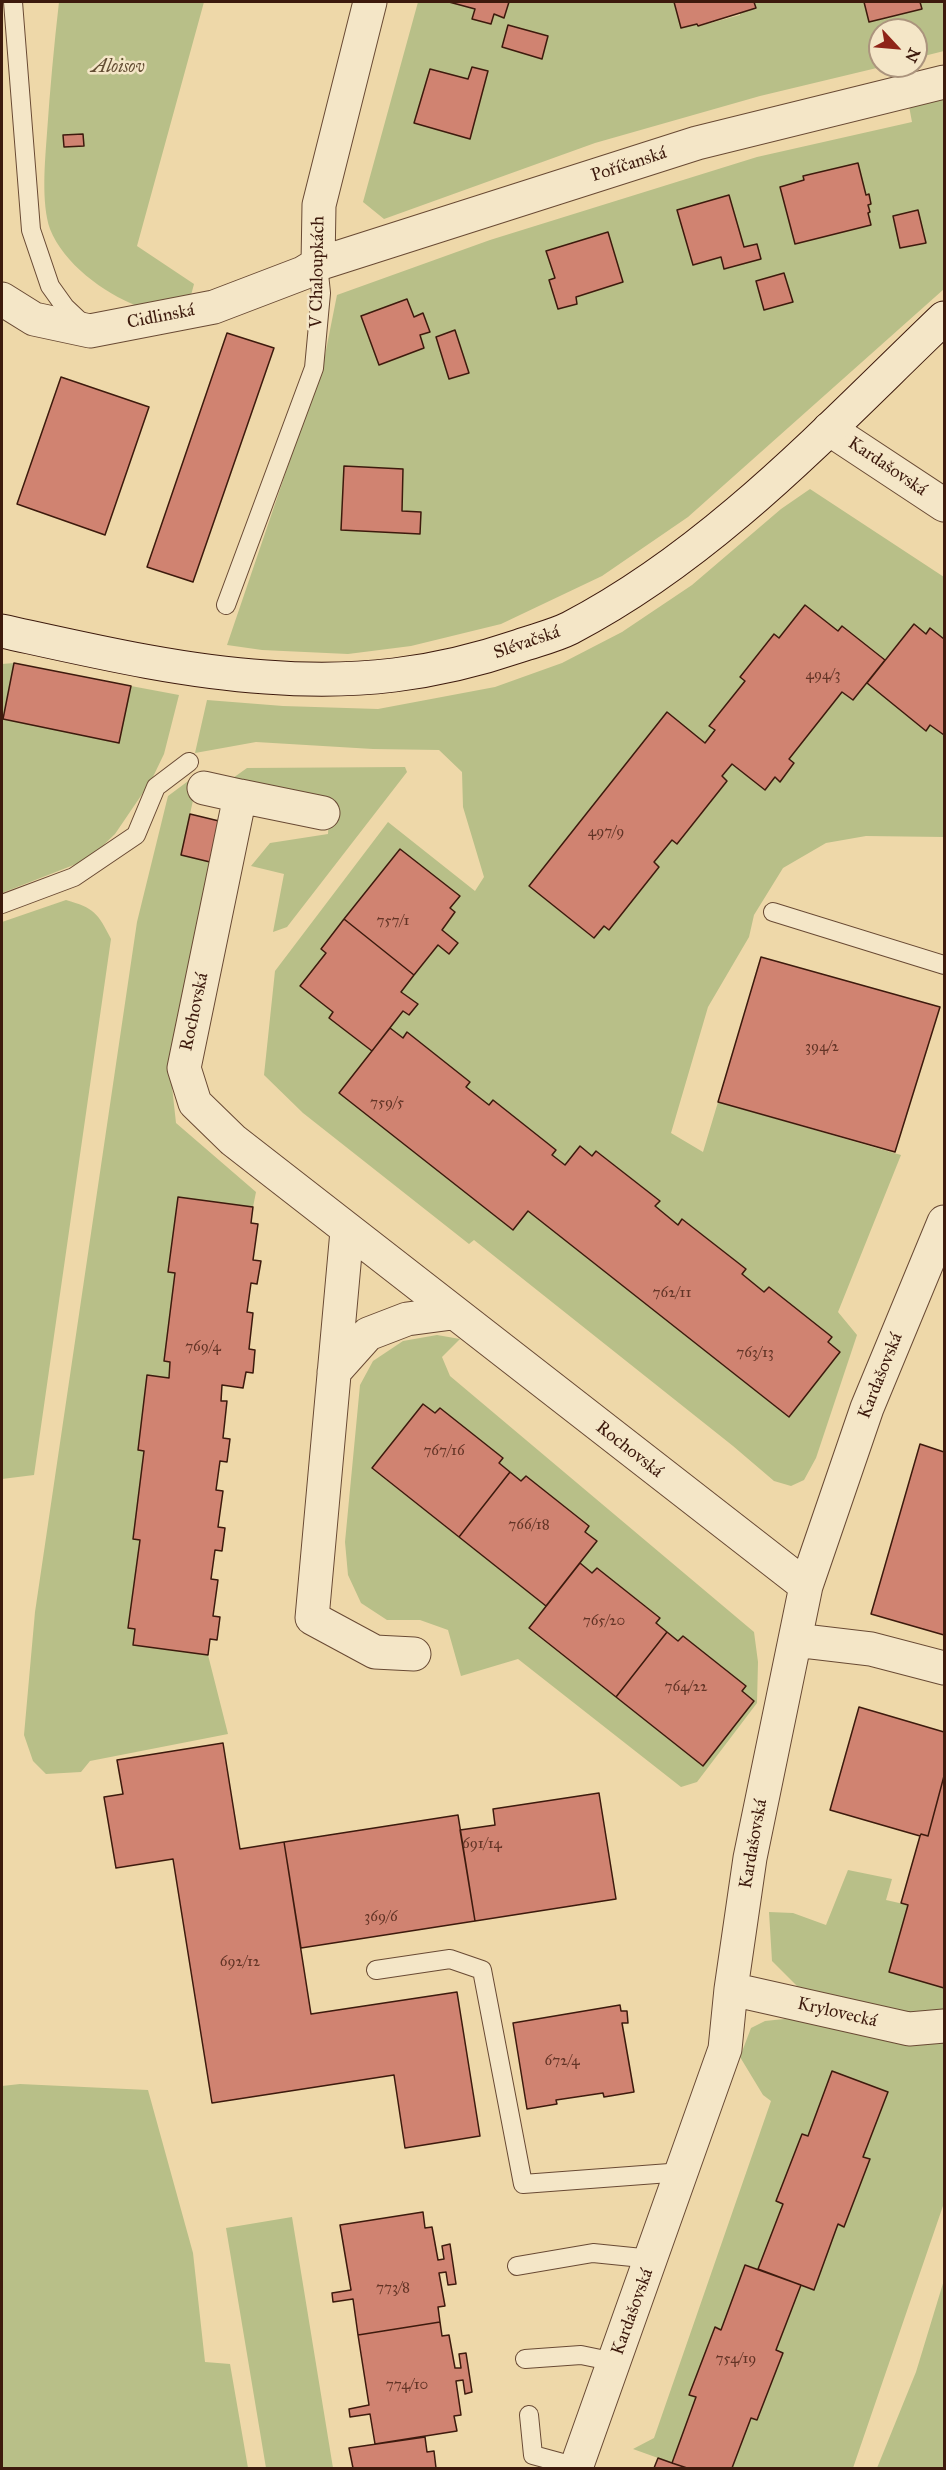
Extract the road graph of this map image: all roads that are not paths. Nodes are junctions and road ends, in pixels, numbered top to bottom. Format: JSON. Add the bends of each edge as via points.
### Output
{"nodes":[{"id":1,"x":13,"y":2,"type":"edge"},
{"id":2,"x":370,"y":2,"type":"edge"},
{"id":3,"x":945,"y":82,"type":"edge"},
{"id":4,"x":318,"y":264,"type":"junction"},
{"id":5,"x":2,"y":299,"type":"edge"},
{"id":6,"x":945,"y":318,"type":"edge"},
{"id":7,"x":90,"y":331,"type":"junction"},
{"id":8,"x":829,"y":429,"type":"junction"},
{"id":9,"x":945,"y":505,"type":"edge"},
{"id":10,"x":226,"y":605,"type":"dead end"},
{"id":11,"x":2,"y":631,"type":"edge"},
{"id":12,"x":196,"y":775,"type":"joint"},
{"id":13,"x":240,"y":796,"type":"junction"},
{"id":14,"x":323,"y":813,"type":"dead end"},
{"id":15,"x":2,"y":904,"type":"edge"},
{"id":16,"x":773,"y":912,"type":"dead end"},
{"id":17,"x":945,"y":965,"type":"edge"},
{"id":18,"x":945,"y":1222,"type":"edge"},
{"id":19,"x":347,"y":1231,"type":"junction"},
{"id":20,"x":453,"y":1313,"type":"junction"},
{"id":21,"x":334,"y":1372,"type":"junction"},
{"id":22,"x":807,"y":1586,"type":"junction"},
{"id":23,"x":795,"y":1640,"type":"junction"},
{"id":24,"x":414,"y":1654,"type":"dead end"},
{"id":25,"x":945,"y":1668,"type":"edge"},
{"id":26,"x":376,"y":1970,"type":"dead end"},
{"id":27,"x":731,"y":1989,"type":"junction"},
{"id":28,"x":945,"y":2026,"type":"edge"},
{"id":29,"x":683,"y":2172,"type":"junction"},
{"id":30,"x":652,"y":2259,"type":"junction"},
{"id":31,"x":517,"y":2266,"type":"dead end"},
{"id":32,"x":525,"y":2359,"type":"dead end"},
{"id":33,"x":615,"y":2362,"type":"junction"},
{"id":34,"x":529,"y":2415,"type":"dead end"},
{"id":35,"x":576,"y":2468,"type":"edge"}],
"edges":[{"from":1,"to":7,"type":"lane","via":[[31,230],[50,286],[65,308]]},
{"from":2,"to":4,"type":"street","name":"V Chaloupkách","via":[[319,205]]},
{"from":3,"to":4,"type":"street","name":"Poříčanská","via":[[697,143]]},
{"from":4,"to":7,"type":"street","name":"Cidlinská","via":[[214,307]]},
{"from":4,"to":10,"type":"lane","name":"V Chaloupkách","via":[[321,293],[314,368]]},
{"from":5,"to":7,"type":"street","name":"Cidlinská","via":[[34,319]]},
{"from":6,"to":8,"type":"street","name":"Slévačská"},
{"from":8,"to":9,"type":"street","name":"Kardašovská"},
{"from":8,"to":11,"type":"street","name":"Slévačská","via":[[660,575],[567,629],[487,657],[427,672],[369,678],[265,677],[129,658]]},
{"from":12,"to":13,"type":"street"},
{"from":12,"to":15,"type":"lane","via":[[156,787],[136,835],[74,877]]},
{"from":13,"to":14,"type":"street"},
{"from":13,"to":19,"type":"street","name":"Rochovská","via":[[184,1068],[195,1103]]},
{"from":16,"to":17,"type":"lane"},
{"from":18,"to":22,"type":"street","name":"Kardašovská","via":[[867,1408]]},
{"from":19,"to":20,"type":"street","name":"Rochovská"},
{"from":19,"to":21,"type":"street"},
{"from":20,"to":21,"type":"street","via":[[406,1319],[368,1334]]},
{"from":20,"to":22,"type":"street","name":"Rochovská"},
{"from":21,"to":24,"type":"street","via":[[312,1618],[375,1652]]},
{"from":22,"to":23,"type":"street","name":"Kardašovská"},
{"from":23,"to":25,"type":"street","via":[[871,1649]]},
{"from":23,"to":27,"type":"street","name":"Kardašovská","via":[[750,1858]]},
{"from":26,"to":29,"type":"lane","via":[[450,1959],[482,1970],[523,2184]]},
{"from":27,"to":28,"type":"street","name":"Krylovecká","via":[[909,2029]]},
{"from":27,"to":29,"type":"street","name":"Kardašovská","via":[[725,2049]]},
{"from":29,"to":30,"type":"street","name":"Kardašovská"},
{"from":30,"to":31,"type":"lane","via":[[593,2253]]},
{"from":30,"to":33,"type":"street","name":"Kardašovská"},
{"from":32,"to":33,"type":"lane","via":[[581,2355]]},
{"from":33,"to":35,"type":"street","name":"Kardašovská"},
{"from":34,"to":35,"type":"lane","via":[[533,2455]]}]}
